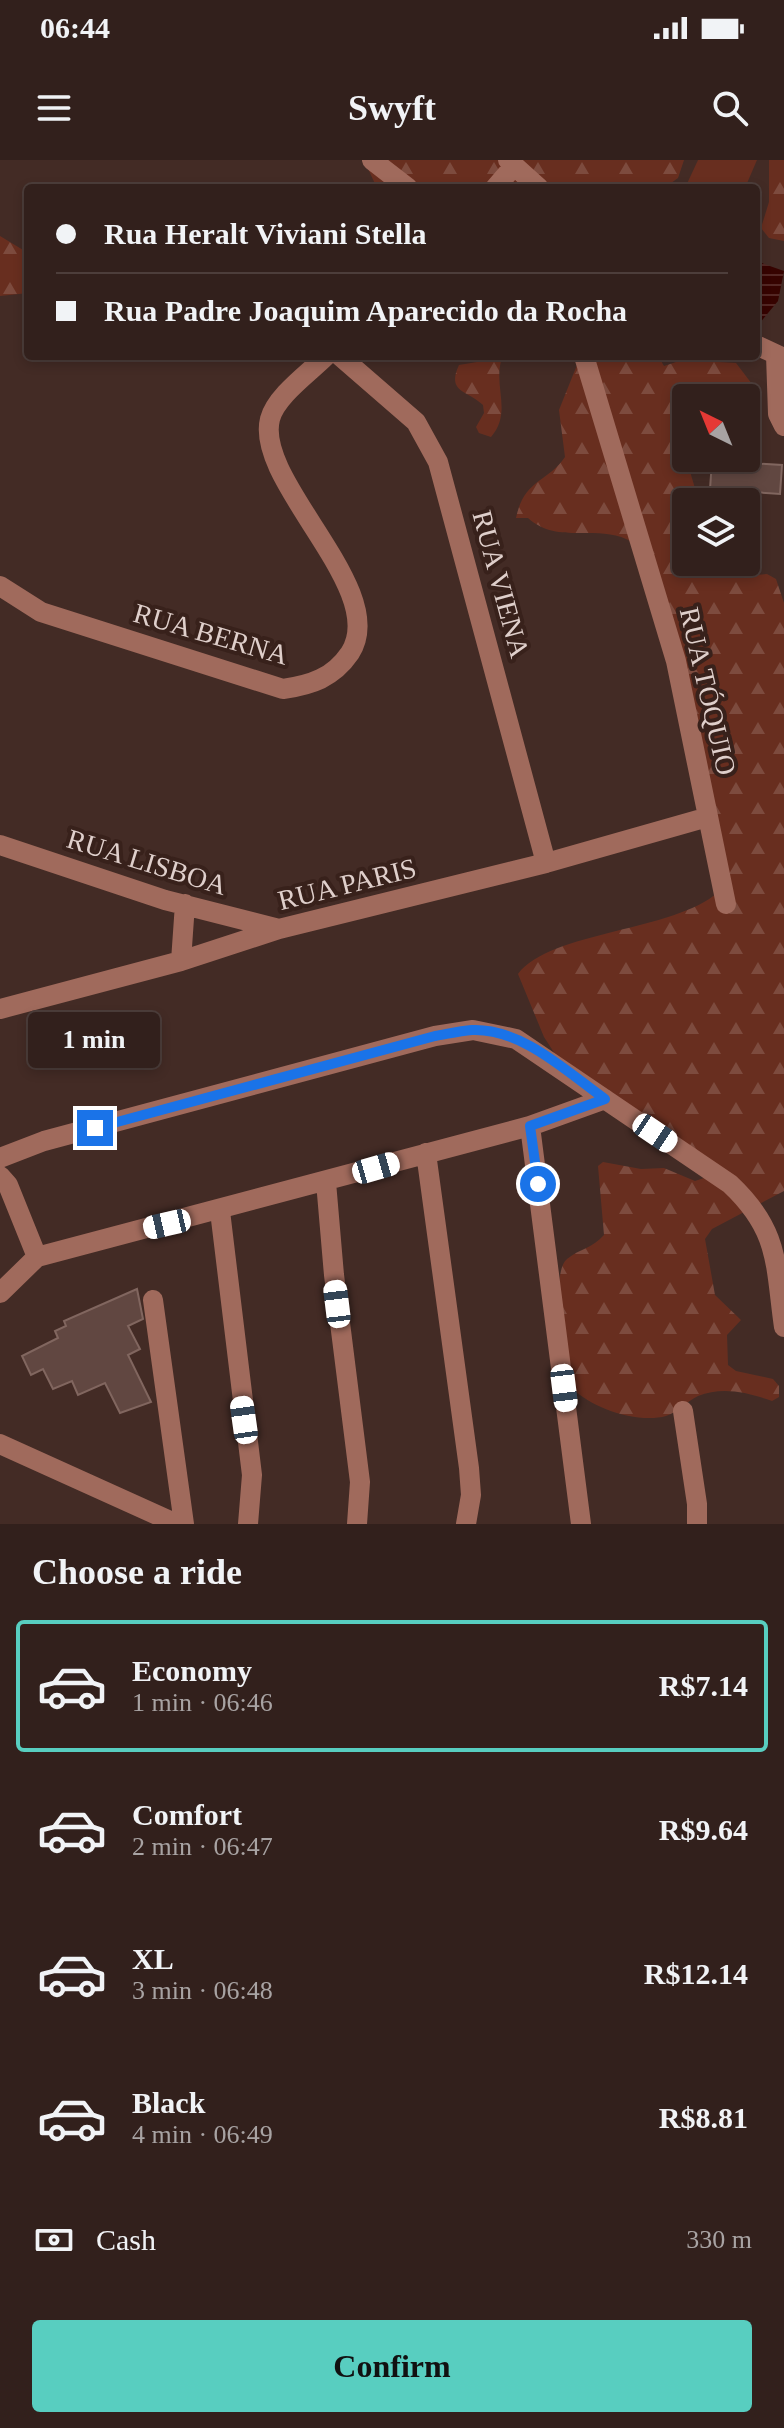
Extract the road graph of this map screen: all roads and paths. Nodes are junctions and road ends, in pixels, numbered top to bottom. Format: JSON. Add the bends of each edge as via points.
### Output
{"nodes":[{"id":1,"x":372,"y":160,"type":"edge"},
{"id":2,"x":510,"y":163,"type":"edge"},
{"id":3,"x":403,"y":184,"type":"edge"},
{"id":4,"x":497,"y":184,"type":"edge"},
{"id":5,"x":534,"y":184,"type":"edge"},
{"id":6,"x":760,"y":347,"type":"edge"},
{"id":7,"x":780,"y":356,"type":"edge"},
{"id":8,"x":322,"y":360,"type":"edge"},
{"id":9,"x":345,"y":360,"type":"edge"},
{"id":10,"x":585,"y":360,"type":"edge"},
{"id":11,"x":784,"y":426,"type":"edge"},
{"id":12,"x":0,"y":586,"type":"edge"},
{"id":13,"x":708,"y":817,"type":"junction"},
{"id":14,"x":0,"y":845,"type":"edge"},
{"id":15,"x":546,"y":863,"type":"junction"},
{"id":16,"x":185,"y":904,"type":"junction"},
{"id":17,"x":726,"y":904,"type":"dead end"},
{"id":18,"x":279,"y":929,"type":"junction"},
{"id":19,"x":181,"y":961,"type":"junction"},
{"id":20,"x":0,"y":1009,"type":"edge"},
{"id":21,"x":605,"y":1099,"type":"junction"},
{"id":22,"x":530,"y":1126,"type":"junction"},
{"id":23,"x":426,"y":1153,"type":"junction"},
{"id":24,"x":0,"y":1158,"type":"edge"},
{"id":25,"x":0,"y":1176,"type":"edge"},
{"id":26,"x":326,"y":1182,"type":"junction"},
{"id":27,"x":220,"y":1211,"type":"junction"},
{"id":28,"x":37,"y":1257,"type":"junction"},
{"id":29,"x":0,"y":1293,"type":"edge"},
{"id":30,"x":153,"y":1300,"type":"dead end"},
{"id":31,"x":784,"y":1327,"type":"edge"},
{"id":32,"x":683,"y":1411,"type":"dead end"},
{"id":33,"x":0,"y":1444,"type":"edge"},
{"id":34,"x":177,"y":1524,"type":"edge"},
{"id":35,"x":184,"y":1524,"type":"edge"},
{"id":36,"x":248,"y":1524,"type":"edge"},
{"id":37,"x":357,"y":1524,"type":"edge"},
{"id":38,"x":466,"y":1524,"type":"edge"},
{"id":39,"x":581,"y":1524,"type":"edge"},
{"id":40,"x":697,"y":1524,"type":"edge"}],
"edges":[{"from":1,"to":3,"type":"street"},
{"from":2,"to":4,"type":"street"},
{"from":2,"to":5,"type":"street"},
{"from":6,"to":7,"type":"street"},
{"from":7,"to":11,"type":"street","via":[[778,414]]},
{"from":8,"to":12,"type":"street","name":"RUA BERNA","via":[[273,409],[269,423],[279,466],[358,608],[359,638],[328,676],[283,689],[41,612]]},
{"from":9,"to":15,"type":"street","name":"RUA VIENA","via":[[416,422],[438,462]]},
{"from":10,"to":13,"type":"street","name":"RUA TÓQUIO","via":[[676,661]]},
{"from":13,"to":15,"type":"street","name":"RUA PARIS"},
{"from":13,"to":17,"type":"street","name":"RUA TÓQUIO"},
{"from":14,"to":16,"type":"street","name":"RUA LISBOA"},
{"from":15,"to":18,"type":"street","name":"RUA PARIS"},
{"from":16,"to":18,"type":"street","name":"RUA LISBOA"},
{"from":16,"to":19,"type":"street"},
{"from":18,"to":19,"type":"street","name":"RUA PARIS"},
{"from":19,"to":20,"type":"street","name":"RUA PARIS"},
{"from":21,"to":22,"type":"street"},
{"from":21,"to":24,"type":"street","via":[[516,1039],[473,1030],[44,1141]]},
{"from":21,"to":31,"type":"street","via":[[730,1184],[754,1207],[775,1256]]},
{"from":22,"to":23,"type":"street"},
{"from":22,"to":39,"type":"street"},
{"from":23,"to":26,"type":"street"},
{"from":23,"to":38,"type":"street","via":[[469,1468]]},
{"from":25,"to":28,"type":"street"},
{"from":26,"to":27,"type":"street"},
{"from":26,"to":37,"type":"street","via":[[360,1482]]},
{"from":27,"to":28,"type":"street"},
{"from":27,"to":36,"type":"street","via":[[252,1475]]},
{"from":28,"to":29,"type":"street"},
{"from":30,"to":35,"type":"street"},
{"from":32,"to":40,"type":"street"},
{"from":33,"to":34,"type":"street"}]}
